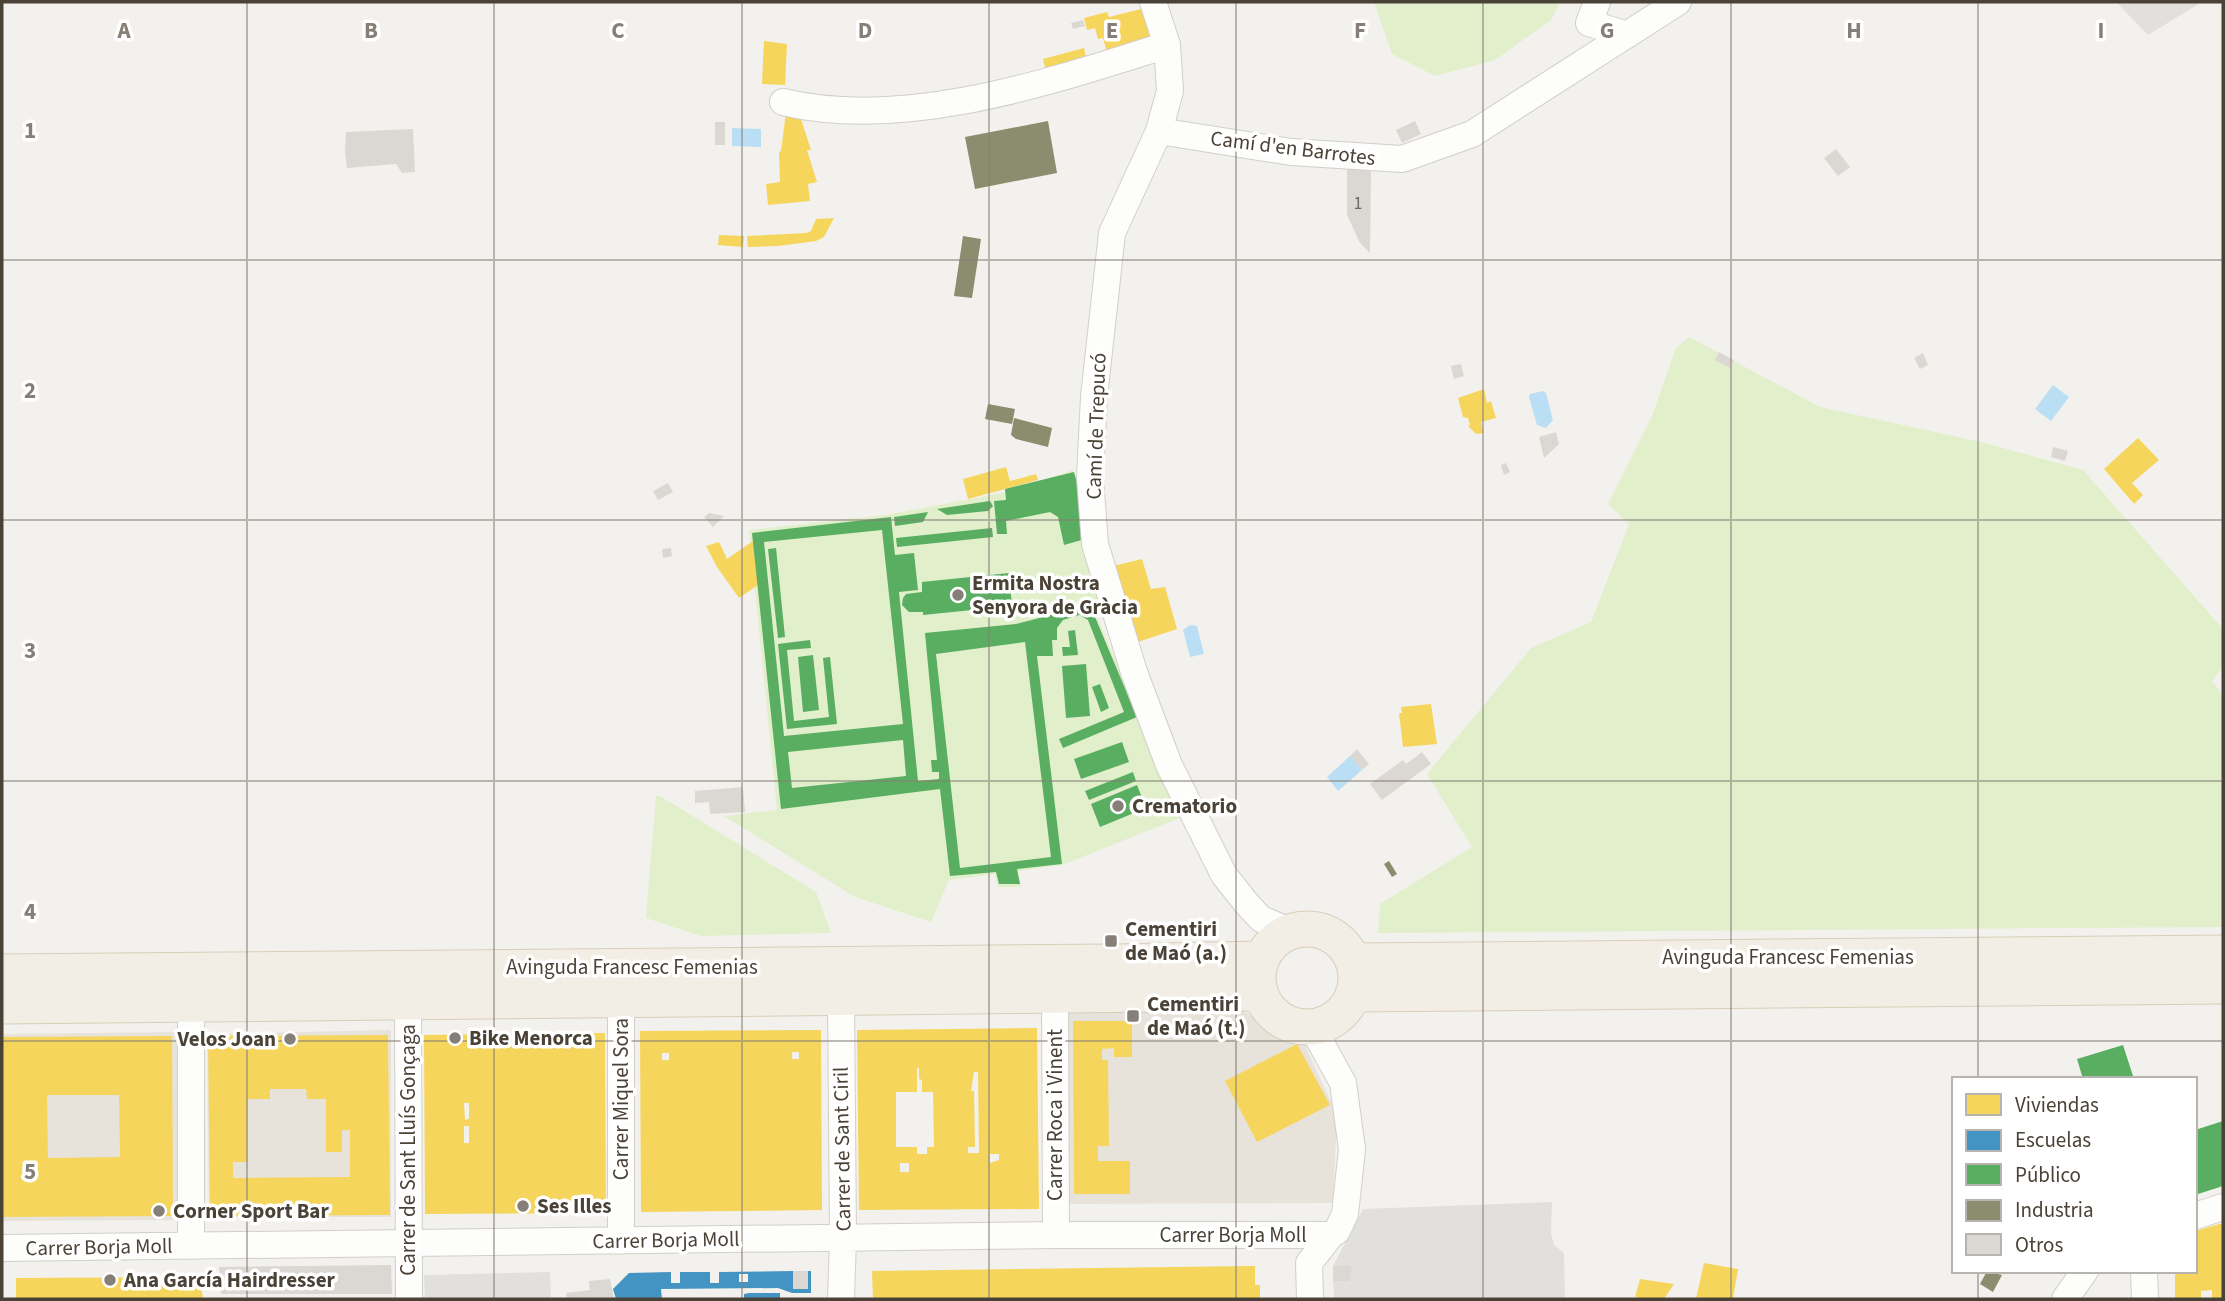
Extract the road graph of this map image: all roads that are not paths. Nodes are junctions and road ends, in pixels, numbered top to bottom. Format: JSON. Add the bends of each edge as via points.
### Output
{"nodes":[{"id":1,"x":1153,"y":2,"type":"edge"},
{"id":2,"x":1597,"y":2,"type":"edge"},
{"id":3,"x":1678,"y":2,"type":"edge"},
{"id":4,"x":1627,"y":35,"type":"junction"},
{"id":5,"x":1167,"y":45,"type":"junction"},
{"id":6,"x":783,"y":102,"type":"dead end"},
{"id":7,"x":1159,"y":131,"type":"junction"},
{"id":8,"x":1292,"y":932,"type":"junction"},
{"id":9,"x":2223,"y":953,"type":"edge"},
{"id":10,"x":2,"y":972,"type":"edge"},
{"id":11,"x":1261,"y":976,"type":"junction"},
{"id":12,"x":1353,"y":978,"type":"junction"},
{"id":13,"x":2223,"y":986,"type":"edge"},
{"id":14,"x":1055,"y":996,"type":"junction"},
{"id":15,"x":841,"y":998,"type":"junction"},
{"id":16,"x":621,"y":1000,"type":"junction"},
{"id":17,"x":408,"y":1002,"type":"junction"},
{"id":18,"x":191,"y":1005,"type":"junction"},
{"id":19,"x":2,"y":1006,"type":"edge"},
{"id":20,"x":1312,"y":1027,"type":"junction"},
{"id":21,"x":2223,"y":1207,"type":"edge"},
{"id":22,"x":2197,"y":1215,"type":"edge"},
{"id":23,"x":1056,"y":1235,"type":"junction"},
{"id":24,"x":1331,"y":1235,"type":"junction"},
{"id":25,"x":843,"y":1238,"type":"junction"},
{"id":26,"x":621,"y":1241,"type":"junction"},
{"id":27,"x":408,"y":1244,"type":"junction"},
{"id":28,"x":191,"y":1246,"type":"junction"},
{"id":29,"x":2,"y":1248,"type":"edge"},
{"id":30,"x":2084,"y":1273,"type":"edge"},
{"id":31,"x":2144,"y":1273,"type":"edge"},
{"id":32,"x":409,"y":1299,"type":"edge"},
{"id":33,"x":841,"y":1299,"type":"edge"},
{"id":34,"x":1310,"y":1299,"type":"edge"},
{"id":35,"x":2065,"y":1299,"type":"edge"},
{"id":36,"x":2145,"y":1299,"type":"edge"}],
"edges":[{"from":1,"to":5,"type":"street","name":"Camí de Trepucó"},
{"from":2,"to":4,"type":"street","via":[[1589,23]]},
{"from":3,"to":4,"type":"street","name":"Camí d'en Barrotes"},
{"from":4,"to":7,"type":"street","name":"Camí d'en Barrotes","via":[[1472,134],[1402,159],[1291,152]]},
{"from":5,"to":6,"type":"street","via":[[994,96],[901,110],[816,110]]},
{"from":5,"to":7,"type":"street","name":"Camí de Trepucó","via":[[1170,91]]},
{"from":7,"to":8,"type":"street","name":"Camí de Trepucó","via":[[1112,233],[1094,397],[1090,478],[1096,544],[1134,672],[1169,765],[1224,875],[1261,919]]},
{"from":8,"to":11,"type":"main road","via":[[1269,947]]},
{"from":8,"to":12,"type":"main road","via":[[1307,929],[1335,938],[1346,948]]},
{"from":9,"to":12,"type":"main road","name":"Avinguda Francesc Femenias"},
{"from":10,"to":11,"type":"main road","name":"Avinguda Francesc Femenias","via":[[1111,962]]},
{"from":11,"to":14,"type":"main road","name":"Avinguda Francesc Femenias"},
{"from":11,"to":20,"type":"main road","via":[[1275,1015]]},
{"from":12,"to":13,"type":"main road","name":"Avinguda Francesc Femenias"},
{"from":12,"to":20,"type":"main road","via":[[1344,1010],[1329,1022]]},
{"from":14,"to":15,"type":"main road","name":"Avinguda Francesc Femenias"},
{"from":14,"to":23,"type":"street","name":"Carrer Roca i Vinent"},
{"from":15,"to":16,"type":"main road","name":"Avinguda Francesc Femenias"},
{"from":15,"to":25,"type":"street","name":"Carrer de Sant Ciril"},
{"from":16,"to":17,"type":"main road","name":"Avinguda Francesc Femenias"},
{"from":16,"to":26,"type":"street","name":"Carrer Miquel Sora"},
{"from":17,"to":18,"type":"main road","name":"Avinguda Francesc Femenias"},
{"from":17,"to":27,"type":"street","name":"Carrer de Sant Lluís Gonçaga"},
{"from":18,"to":19,"type":"main road","name":"Avinguda Francesc Femenias"},
{"from":18,"to":28,"type":"street"},
{"from":20,"to":24,"type":"street","via":[[1343,1083],[1352,1149],[1345,1214]]},
{"from":21,"to":22,"type":"street"},
{"from":23,"to":24,"type":"street","name":"Carrer Borja Moll"},
{"from":23,"to":25,"type":"street","name":"Carrer Borja Moll"},
{"from":24,"to":34,"type":"street","via":[[1309,1263]]},
{"from":25,"to":26,"type":"street","name":"Carrer Borja Moll"},
{"from":25,"to":33,"type":"street","name":"Carrer de Sant Ciril"},
{"from":26,"to":27,"type":"street","name":"Carrer Borja Moll"},
{"from":27,"to":28,"type":"street","name":"Carrer Borja Moll"},
{"from":27,"to":32,"type":"street","name":"Carrer de Sant Lluís Gonçaga"},
{"from":28,"to":29,"type":"street","name":"Carrer Borja Moll"},
{"from":30,"to":35,"type":"street"},
{"from":31,"to":36,"type":"street"}]}
